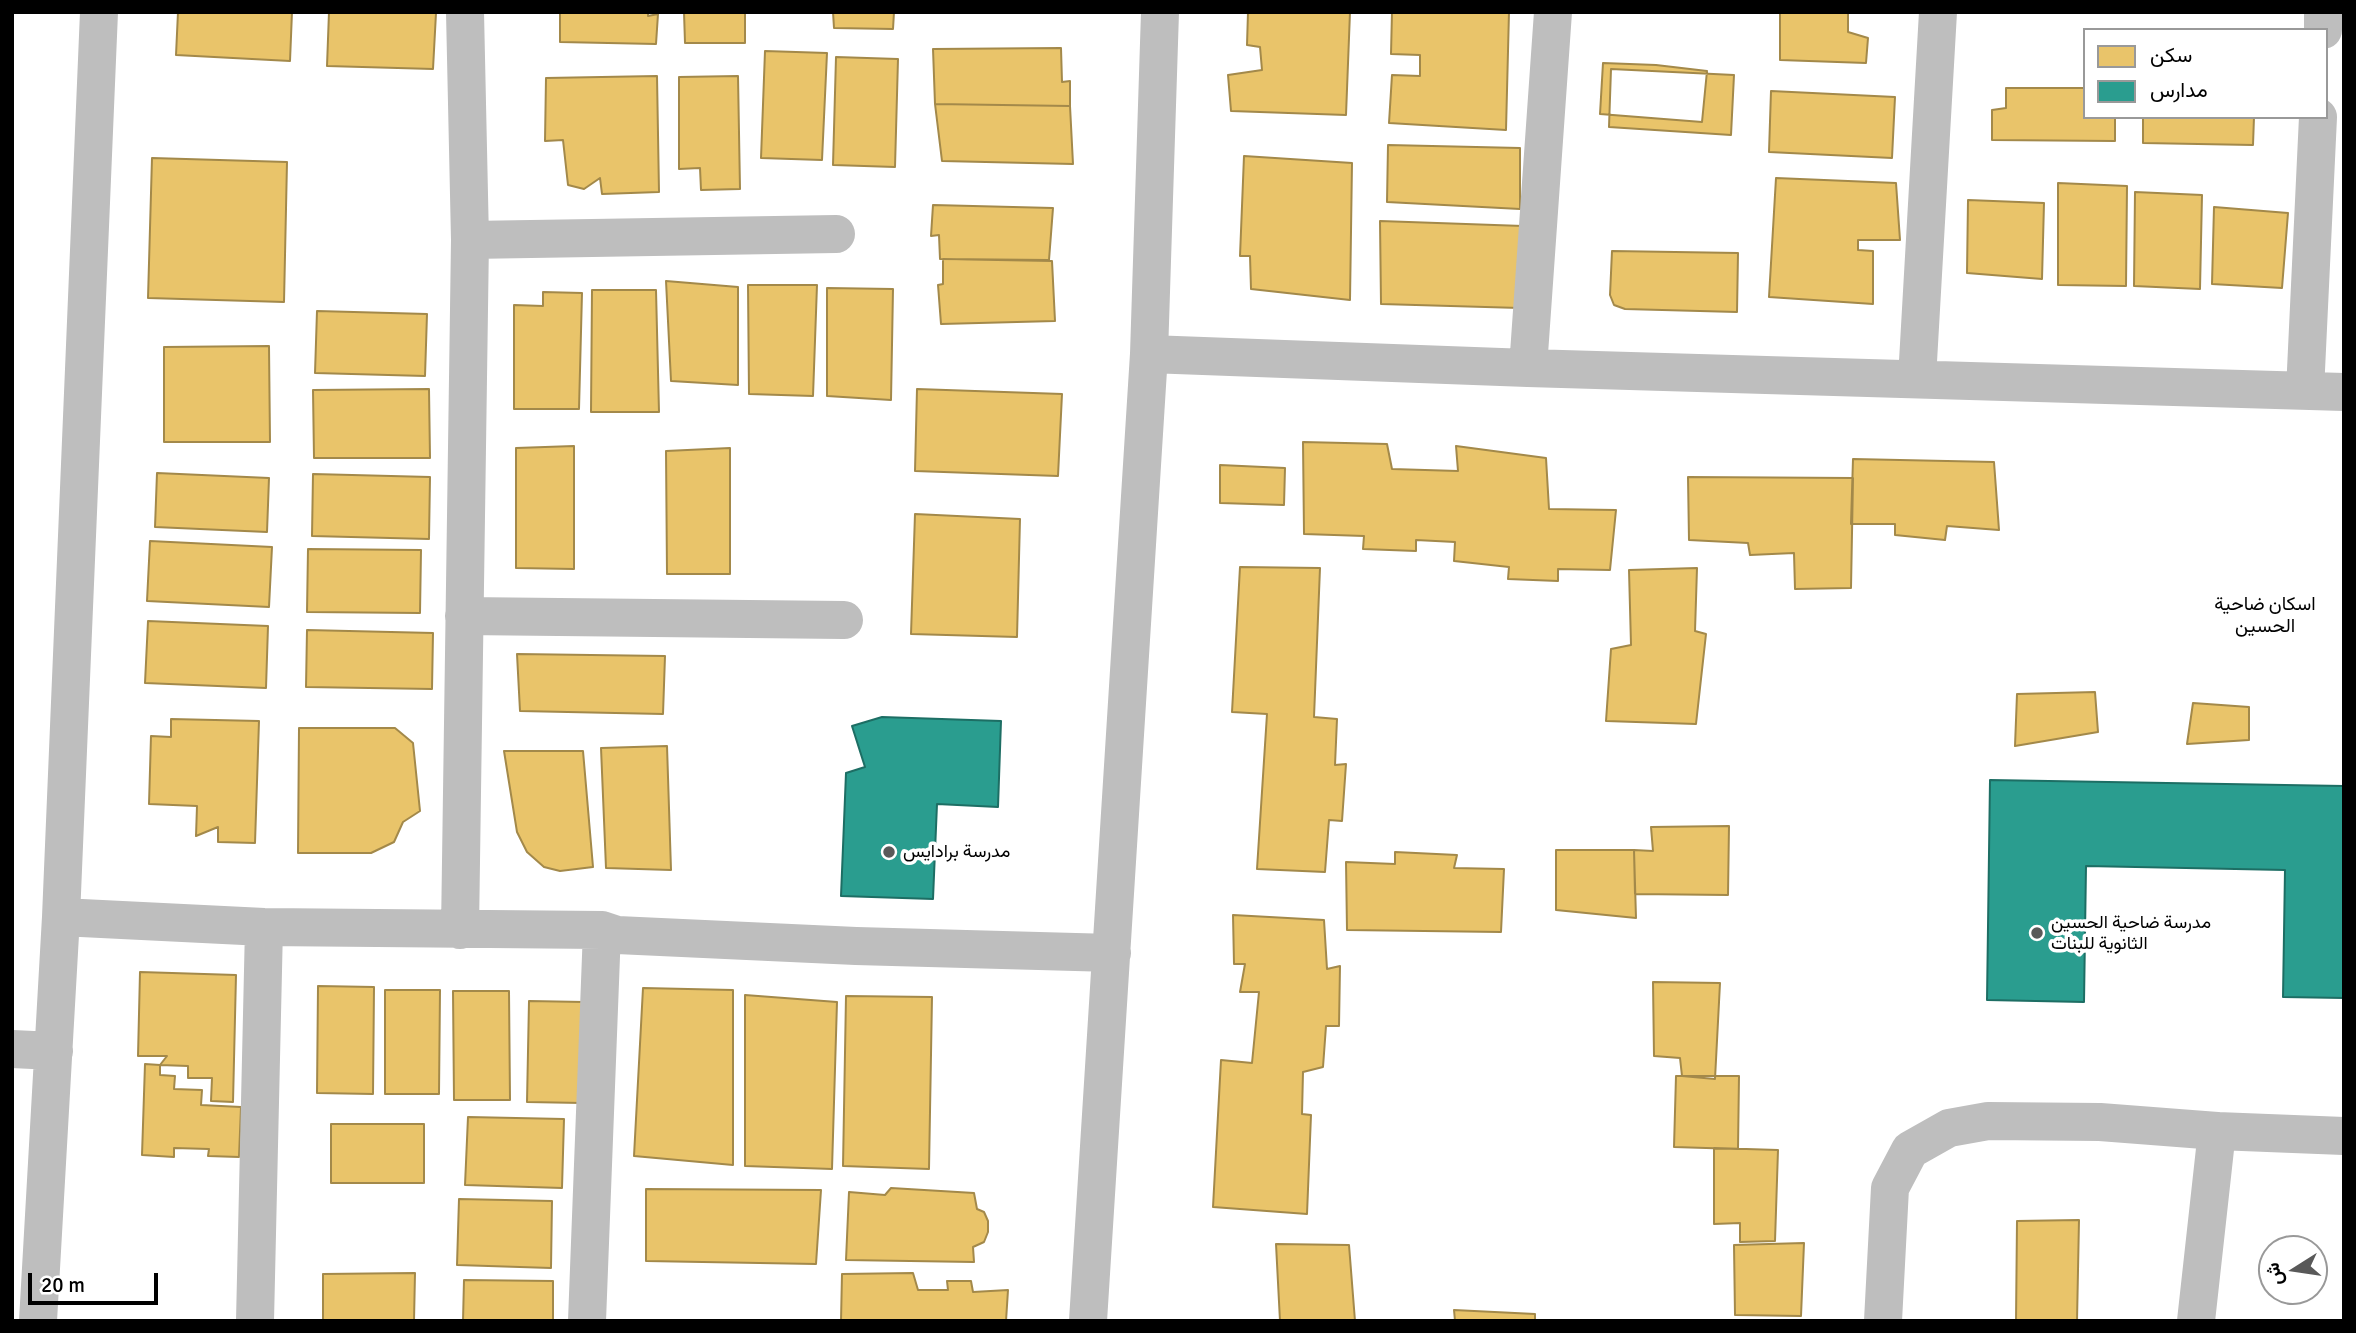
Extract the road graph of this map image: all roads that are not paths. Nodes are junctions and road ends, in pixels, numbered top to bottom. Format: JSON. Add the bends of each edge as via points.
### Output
{"nodes":[{"id":1,"x":99,"y":12,"type":"edge"},
{"id":2,"x":465,"y":12,"type":"edge"},
{"id":3,"x":1160,"y":12,"type":"edge"},
{"id":4,"x":1553,"y":12,"type":"edge"},
{"id":5,"x":1938,"y":12,"type":"edge"},
{"id":6,"x":2318,"y":119,"type":"edge"},
{"id":7,"x":836,"y":233,"type":"dead end"},
{"id":8,"x":470,"y":240,"type":"junction"},
{"id":9,"x":1149,"y":354,"type":"junction"},
{"id":10,"x":1528,"y":368,"type":"junction"},
{"id":11,"x":1917,"y":379,"type":"junction"},
{"id":12,"x":2305,"y":391,"type":"junction"},
{"id":13,"x":2344,"y":392,"type":"edge"},
{"id":14,"x":464,"y":616,"type":"junction"},
{"id":15,"x":844,"y":620,"type":"dead end"},
{"id":16,"x":61,"y":917,"type":"junction"},
{"id":17,"x":264,"y":927,"type":"junction"},
{"id":18,"x":460,"y":930,"type":"junction"},
{"id":19,"x":602,"y":930,"type":"junction"},
{"id":20,"x":1112,"y":953,"type":"junction"},
{"id":21,"x":12,"y":1049,"type":"edge"},
{"id":22,"x":54,"y":1051,"type":"junction"},
{"id":23,"x":2217,"y":1131,"type":"junction"},
{"id":24,"x":2344,"y":1136,"type":"edge"},
{"id":25,"x":38,"y":1321,"type":"edge"},
{"id":26,"x":255,"y":1321,"type":"edge"},
{"id":27,"x":587,"y":1321,"type":"edge"},
{"id":28,"x":1088,"y":1321,"type":"edge"},
{"id":29,"x":1883,"y":1321,"type":"edge"},
{"id":30,"x":2196,"y":1321,"type":"edge"}],
"edges":[{"from":1,"to":16,"type":"street"},
{"from":2,"to":8,"type":"street"},
{"from":3,"to":9,"type":"street"},
{"from":4,"to":10,"type":"street"},
{"from":5,"to":11,"type":"street"},
{"from":6,"to":12,"type":"street"},
{"from":7,"to":8,"type":"street"},
{"from":8,"to":14,"type":"street"},
{"from":9,"to":10,"type":"street"},
{"from":9,"to":20,"type":"street"},
{"from":10,"to":11,"type":"street"},
{"from":11,"to":12,"type":"street"},
{"from":12,"to":13,"type":"street"},
{"from":14,"to":15,"type":"street"},
{"from":14,"to":18,"type":"street"},
{"from":16,"to":17,"type":"street"},
{"from":16,"to":22,"type":"street"},
{"from":17,"to":18,"type":"street"},
{"from":17,"to":26,"type":"street"},
{"from":18,"to":19,"type":"street"},
{"from":19,"to":20,"type":"street","via":[[617,935],[856,946]]},
{"from":19,"to":27,"type":"street"},
{"from":20,"to":28,"type":"street"},
{"from":21,"to":22,"type":"street"},
{"from":22,"to":25,"type":"street"},
{"from":23,"to":24,"type":"street"},
{"from":23,"to":29,"type":"street","via":[[2099,1122],[1988,1121],[1949,1128],[1910,1150],[1890,1188]]},
{"from":23,"to":30,"type":"street"}]}
